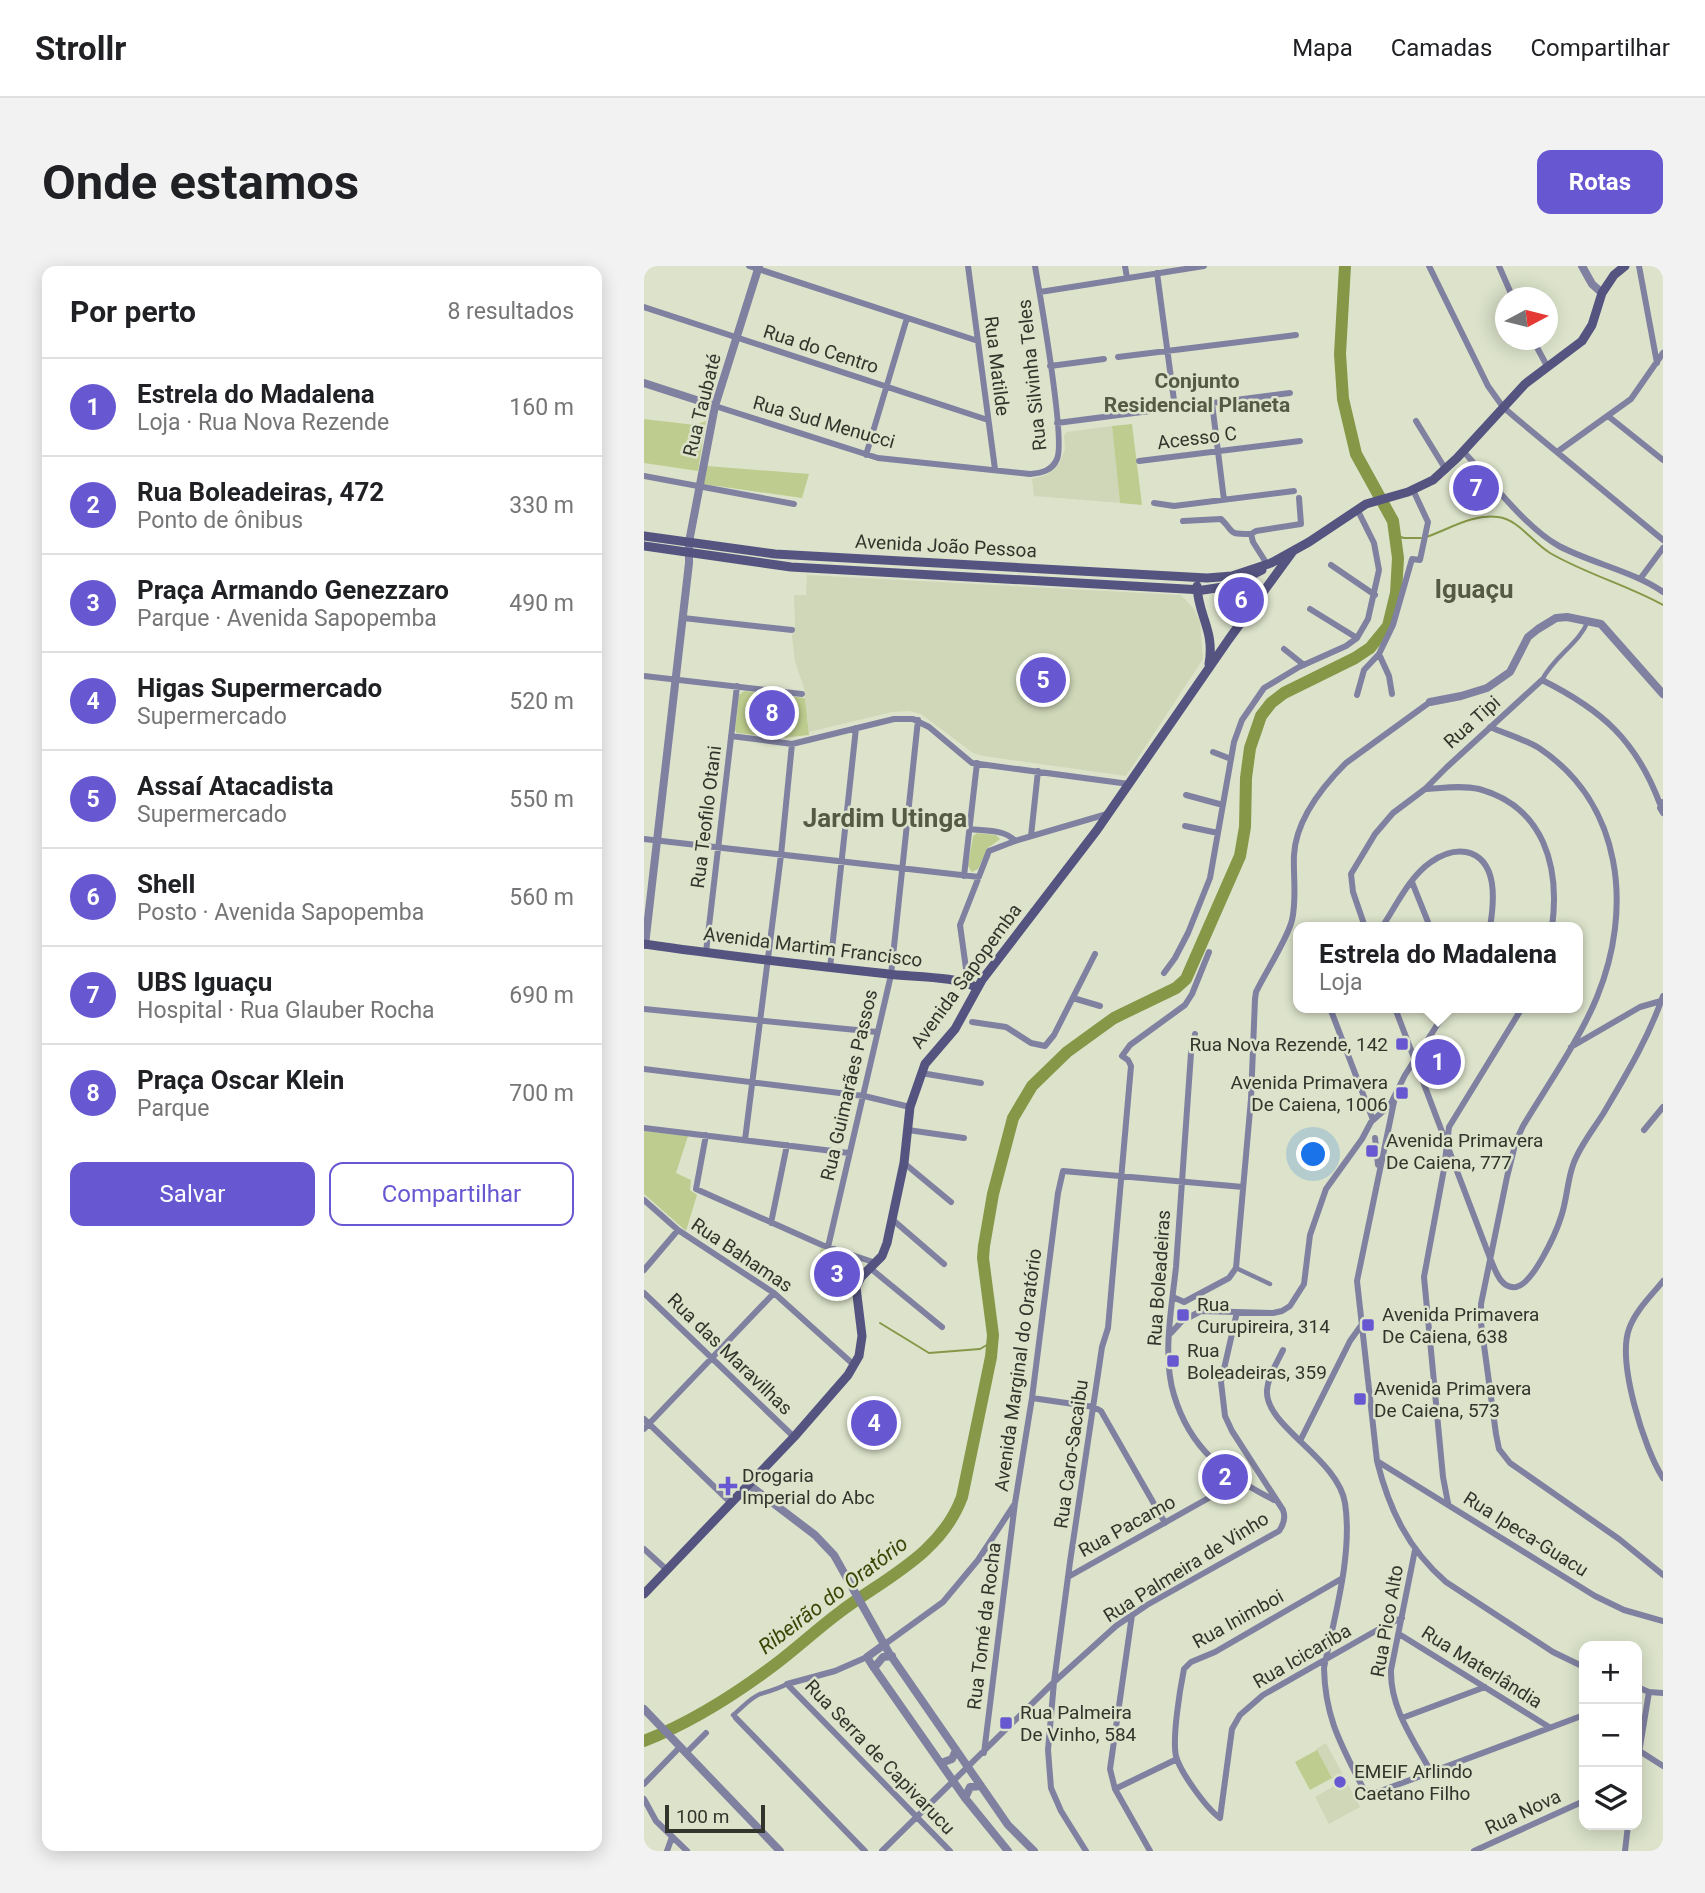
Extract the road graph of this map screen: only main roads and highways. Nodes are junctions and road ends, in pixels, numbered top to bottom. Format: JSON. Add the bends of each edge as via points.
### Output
{"nodes":[{"id":1,"x":1625,"y":266,"type":"edge"},
{"id":2,"x":644,"y":536,"type":"edge"},
{"id":3,"x":644,"y":546,"type":"edge"},
{"id":4,"x":1293,"y":551,"type":"junction"},
{"id":5,"x":1250,"y":574,"type":"junction"},
{"id":6,"x":1207,"y":578,"type":"junction"},
{"id":7,"x":1183,"y":589,"type":"junction"},
{"id":8,"x":1197,"y":589,"type":"junction"},
{"id":9,"x":1262,"y":593,"type":"junction"},
{"id":10,"x":1199,"y":605,"type":"junction"},
{"id":11,"x":1209,"y":628,"type":"junction"},
{"id":12,"x":1229,"y":639,"type":"junction"},
{"id":13,"x":1208,"y":669,"type":"junction"},
{"id":14,"x":644,"y":945,"type":"edge"},
{"id":15,"x":973,"y":986,"type":"junction"},
{"id":16,"x":644,"y":1593,"type":"edge"}],
"edges":[{"from":1,"to":4,"type":"main road","name":"Avenida João Pessoa","via":[[1602,293],[1588,335],[1503,407],[1446,470],[1411,491],[1362,506]]},
{"from":2,"to":6,"type":"main road","name":"Avenida João Pessoa","via":[[775,555]]},
{"from":3,"to":7,"type":"main road","name":"Avenida João Pessoa","via":[[791,568]]},
{"from":4,"to":5,"type":"main road","name":"Avenida João Pessoa"},
{"from":4,"to":9,"type":"main road","name":"Avenida Sapopemba"},
{"from":5,"to":6,"type":"main road","name":"Avenida João Pessoa"},
{"from":5,"to":8,"type":"main road","name":"Avenida João Pessoa","via":[[1224,588]]},
{"from":5,"to":9,"type":"main road","via":[[1261,583]]},
{"from":6,"to":8,"type":"main road","via":[[1198,581]]},
{"from":7,"to":8,"type":"main road","name":"Avenida João Pessoa"},
{"from":7,"to":10,"type":"main road"},
{"from":8,"to":10,"type":"main road"},
{"from":9,"to":12,"type":"main road","name":"Avenida Sapopemba"},
{"from":10,"to":11,"type":"main road"},
{"from":11,"to":12,"type":"main road","via":[[1217,637]]},
{"from":11,"to":13,"type":"main road"},
{"from":12,"to":13,"type":"main road","name":"Avenida Sapopemba"},
{"from":13,"to":15,"type":"main road","name":"Avenida Sapopemba","via":[[1109,813]]},
{"from":14,"to":15,"type":"main road","name":"Avenida Martim Francisco"},
{"from":15,"to":16,"type":"main road","name":"Avenida Sapopemba","via":[[954,1029],[929,1057],[910,1107],[904,1163],[884,1252],[856,1287],[862,1336],[854,1365],[794,1437]]}]}
